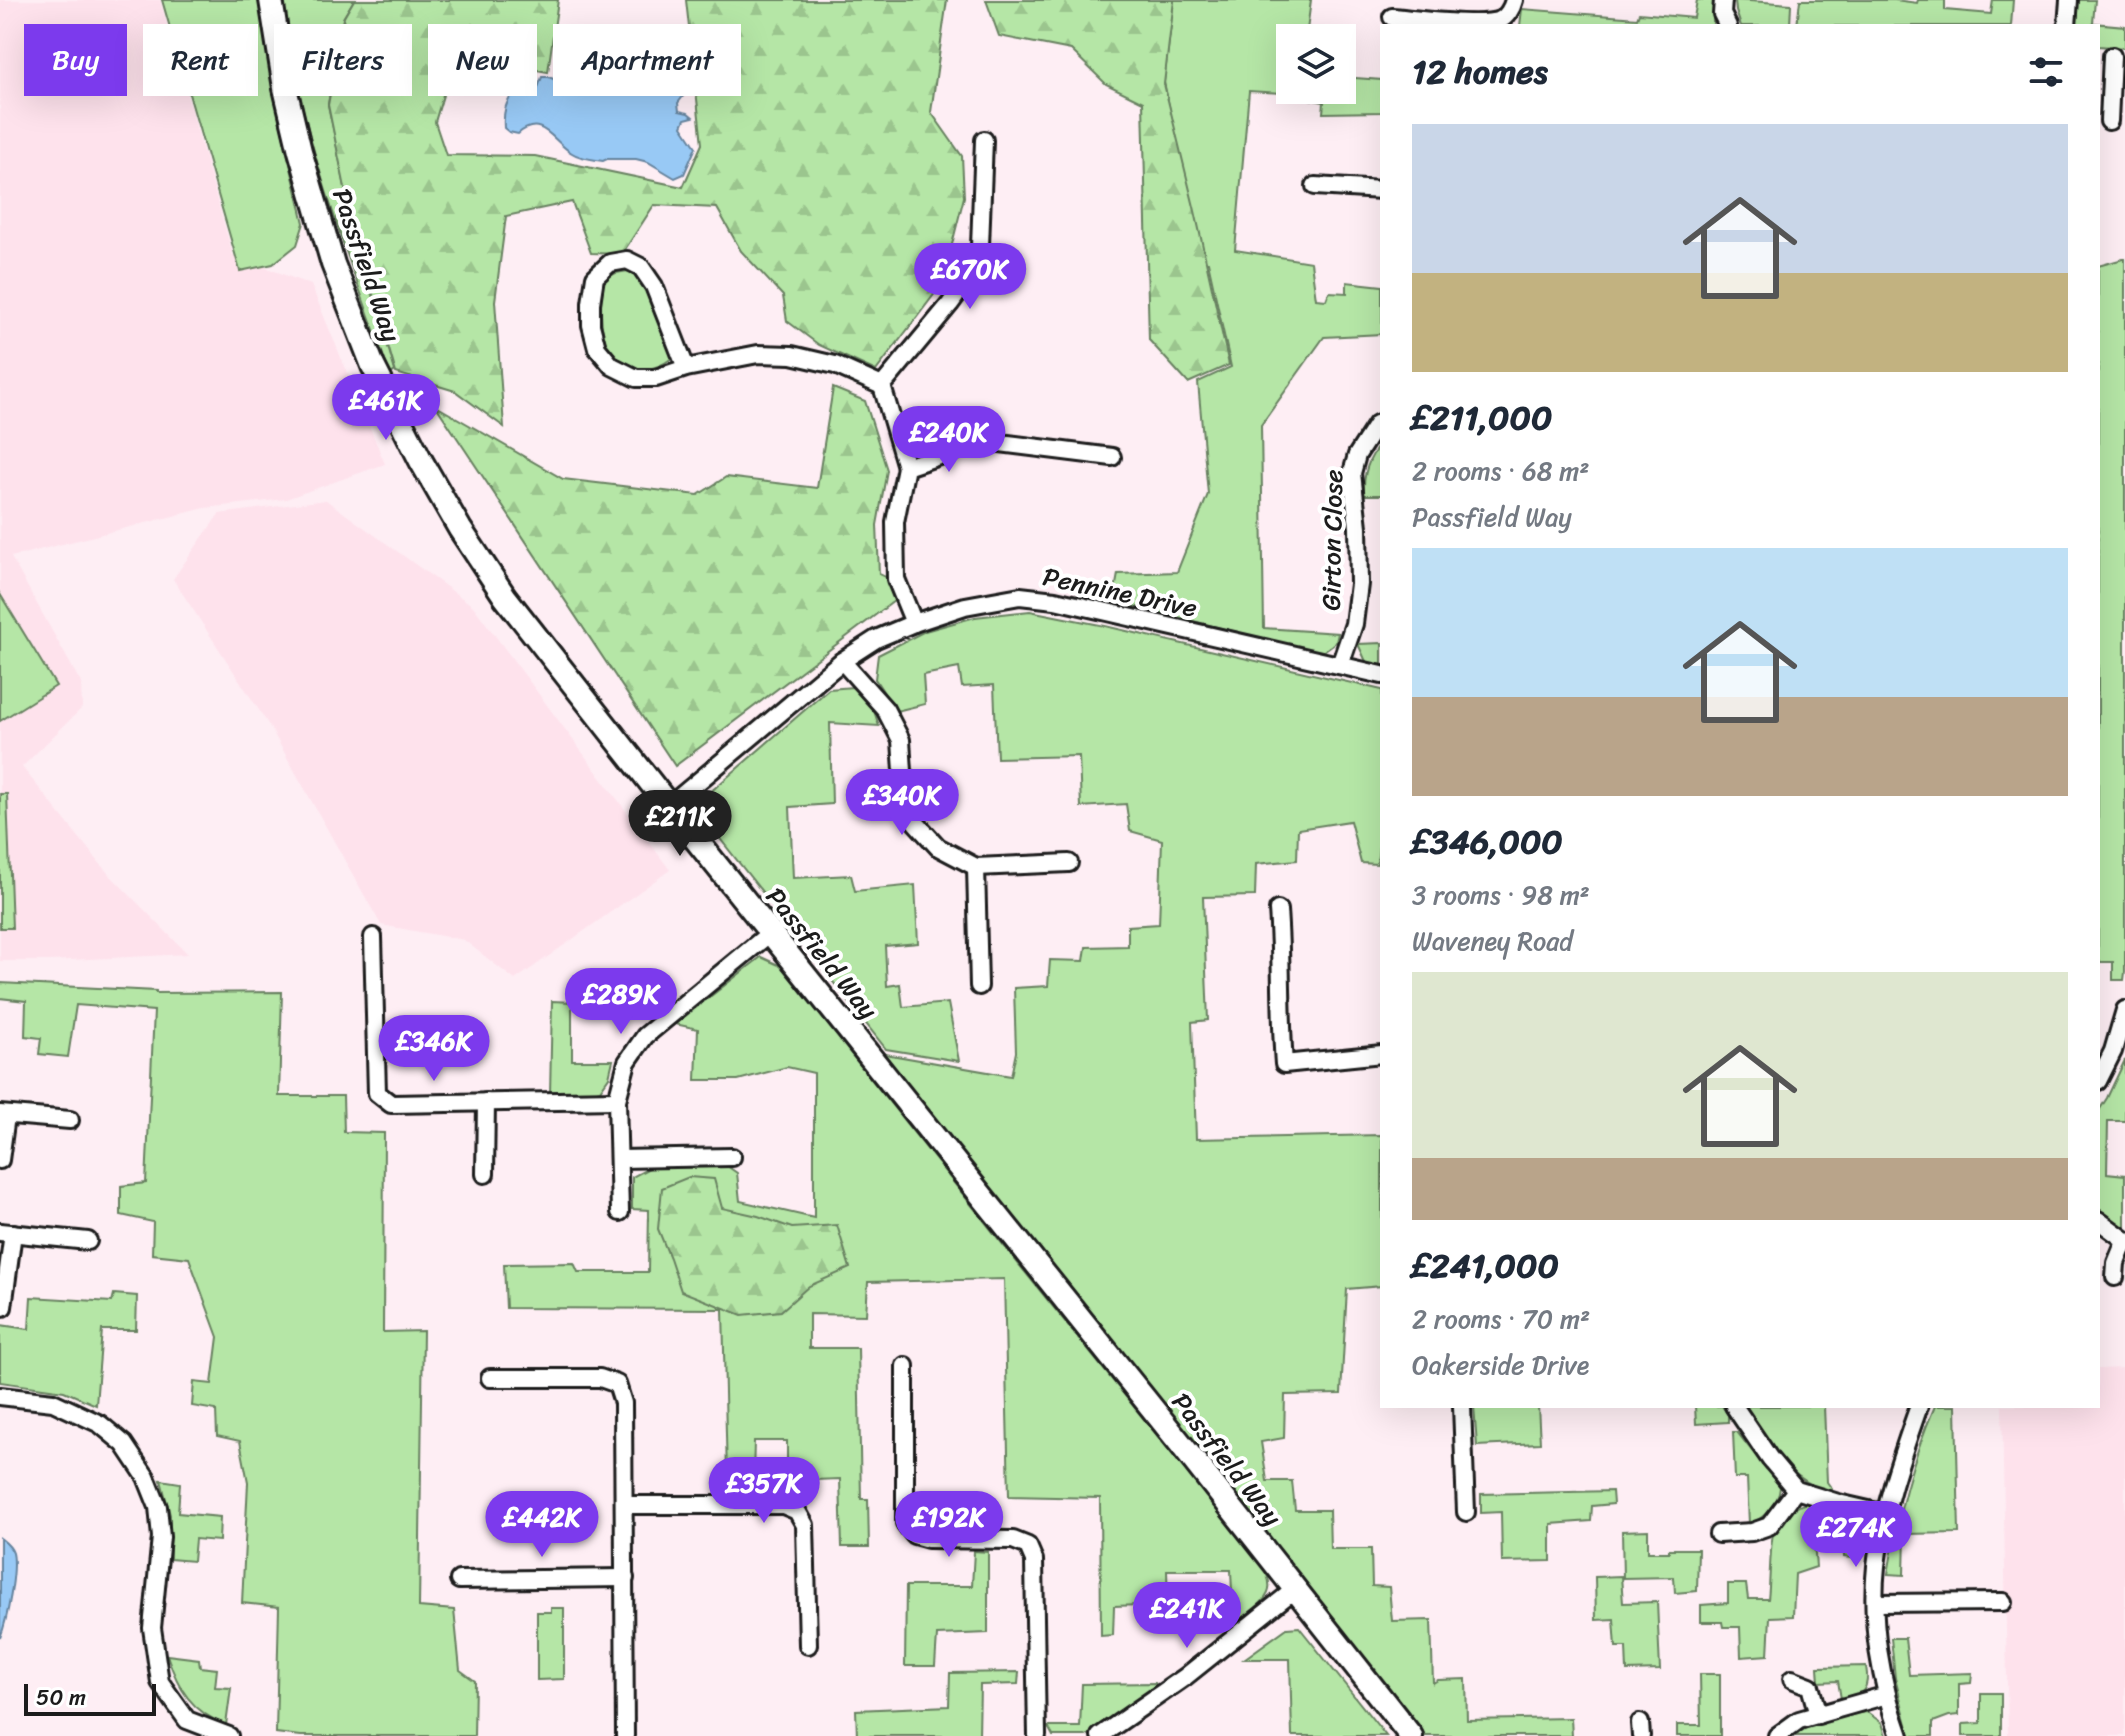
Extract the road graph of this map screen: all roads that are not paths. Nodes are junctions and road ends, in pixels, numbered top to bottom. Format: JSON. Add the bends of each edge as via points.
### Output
{"nodes":[{"id":1,"x":271,"y":0,"type":"edge"},
{"id":2,"x":1514,"y":0,"type":"edge"},
{"id":3,"x":1723,"y":0,"type":"edge"},
{"id":4,"x":2069,"y":0,"type":"edge"},
{"id":5,"x":1392,"y":17,"type":"dead end"},
{"id":6,"x":1727,"y":24,"type":"edge"},
{"id":7,"x":2067,"y":24,"type":"edge"},
{"id":8,"x":2112,"y":56,"type":"edge"},
{"id":9,"x":2109,"y":121,"type":"dead end"},
{"id":10,"x":984,"y":140,"type":"dead end"},
{"id":11,"x":1315,"y":186,"type":"dead end"},
{"id":12,"x":1380,"y":190,"type":"edge"},
{"id":13,"x":686,"y":368,"type":"junction"},
{"id":14,"x":882,"y":386,"type":"junction"},
{"id":15,"x":1380,"y":423,"type":"edge"},
{"id":16,"x":1112,"y":457,"type":"dead end"},
{"id":17,"x":906,"y":467,"type":"junction"},
{"id":18,"x":914,"y":623,"type":"junction"},
{"id":19,"x":842,"y":661,"type":"junction"},
{"id":20,"x":1340,"y":665,"type":"junction"},
{"id":21,"x":1380,"y":675,"type":"edge"},
{"id":22,"x":669,"y":806,"type":"junction"},
{"id":23,"x":1069,"y":863,"type":"dead end"},
{"id":24,"x":976,"y":867,"type":"junction"},
{"id":25,"x":1278,"y":910,"type":"dead end"},
{"id":26,"x":770,"y":933,"type":"junction"},
{"id":27,"x":373,"y":937,"type":"dead end"},
{"id":28,"x":979,"y":986,"type":"dead end"},
{"id":29,"x":2125,"y":1010,"type":"edge"},
{"id":30,"x":1380,"y":1054,"type":"edge"},
{"id":31,"x":2100,"y":1077,"type":"edge"},
{"id":32,"x":617,"y":1100,"type":"junction"},
{"id":33,"x":486,"y":1102,"type":"junction"},
{"id":34,"x":3,"y":1115,"type":"edge"},
{"id":35,"x":70,"y":1120,"type":"dead end"},
{"id":36,"x":732,"y":1157,"type":"dead end"},
{"id":37,"x":619,"y":1159,"type":"junction"},
{"id":38,"x":0,"y":1160,"type":"edge"},
{"id":39,"x":485,"y":1174,"type":"dead end"},
{"id":40,"x":620,"y":1212,"type":"dead end"},
{"id":41,"x":2100,"y":1221,"type":"edge"},
{"id":42,"x":6,"y":1232,"type":"edge"},
{"id":43,"x":2125,"y":1240,"type":"edge"},
{"id":44,"x":88,"y":1241,"type":"dead end"},
{"id":45,"x":2115,"y":1277,"type":"dead end"},
{"id":46,"x":3,"y":1307,"type":"dead end"},
{"id":47,"x":905,"y":1366,"type":"dead end"},
{"id":48,"x":490,"y":1378,"type":"dead end"},
{"id":49,"x":0,"y":1396,"type":"edge"},
{"id":50,"x":1461,"y":1408,"type":"edge"},
{"id":51,"x":1735,"y":1408,"type":"edge"},
{"id":52,"x":1918,"y":1408,"type":"edge"},
{"id":53,"x":1796,"y":1490,"type":"junction"},
{"id":54,"x":625,"y":1505,"type":"junction"},
{"id":55,"x":1466,"y":1512,"type":"dead end"},
{"id":56,"x":1886,"y":1514,"type":"junction"},
{"id":57,"x":1718,"y":1534,"type":"dead end"},
{"id":58,"x":625,"y":1578,"type":"junction"},
{"id":59,"x":459,"y":1580,"type":"dead end"},
{"id":60,"x":1294,"y":1590,"type":"junction"},
{"id":61,"x":2003,"y":1602,"type":"dead end"},
{"id":62,"x":1875,"y":1603,"type":"junction"},
{"id":63,"x":808,"y":1645,"type":"dead end"},
{"id":64,"x":1792,"y":1679,"type":"dead end"},
{"id":65,"x":1887,"y":1695,"type":"junction"},
{"id":66,"x":1818,"y":1715,"type":"junction"},
{"id":67,"x":229,"y":1736,"type":"edge"},
{"id":68,"x":625,"y":1736,"type":"edge"},
{"id":69,"x":1037,"y":1736,"type":"edge"},
{"id":70,"x":1100,"y":1736,"type":"edge"},
{"id":71,"x":1411,"y":1736,"type":"edge"},
{"id":72,"x":1777,"y":1736,"type":"edge"},
{"id":73,"x":1900,"y":1736,"type":"edge"}],
"edges":[{"from":1,"to":22,"type":"street","name":"Passfield Way","via":[[300,151],[333,264],[373,366],[452,516],[505,597]]},
{"from":2,"to":5,"type":"street","via":[[1503,19],[1485,24]]},
{"from":3,"to":6,"type":"street"},
{"from":4,"to":7,"type":"street"},
{"from":8,"to":9,"type":"street"},
{"from":10,"to":14,"type":"street","via":[[980,246],[974,271]]},
{"from":11,"to":12,"type":"street"},
{"from":13,"to":13,"type":"street","via":[[636,378],[612,366],[597,348],[591,303],[595,277],[610,263],[627,260],[641,267],[654,286]]},
{"from":13,"to":14,"type":"street","via":[[758,354],[792,355],[835,365]]},
{"from":14,"to":17,"type":"street"},
{"from":15,"to":20,"type":"street","name":"Girton Close","via":[[1357,455],[1352,473],[1359,584],[1354,624]]},
{"from":16,"to":17,"type":"street","via":[[984,441]]},
{"from":17,"to":18,"type":"street","via":[[895,522],[896,579]]},
{"from":18,"to":19,"type":"street","name":"Pennine Drive"},
{"from":18,"to":20,"type":"street","name":"Pennine Drive","via":[[1020,596],[1086,606]]},
{"from":19,"to":22,"type":"street","name":"Pennine Drive"},
{"from":19,"to":24,"type":"street","via":[[885,709],[901,740],[905,802],[916,823],[938,847]]},
{"from":20,"to":21,"type":"street","name":"Pennine Drive"},
{"from":22,"to":26,"type":"street","name":"Passfield Way"},
{"from":23,"to":24,"type":"street"},
{"from":24,"to":28,"type":"street"},
{"from":25,"to":30,"type":"street","via":[[1284,1064]]},
{"from":26,"to":32,"type":"street","via":[[645,1036],[627,1062]]},
{"from":26,"to":60,"type":"street","name":"Passfield Way"},
{"from":27,"to":33,"type":"street","via":[[377,1093],[391,1104]]},
{"from":29,"to":31,"type":"street"},
{"from":32,"to":33,"type":"street"},
{"from":32,"to":37,"type":"street"},
{"from":33,"to":39,"type":"street"},
{"from":34,"to":35,"type":"street"},
{"from":34,"to":38,"type":"street"},
{"from":36,"to":37,"type":"street"},
{"from":37,"to":40,"type":"street"},
{"from":41,"to":43,"type":"street"},
{"from":42,"to":44,"type":"street"},
{"from":42,"to":46,"type":"street"},
{"from":43,"to":45,"type":"street"},
{"from":47,"to":69,"type":"street","via":[[905,1523],[914,1535],[928,1539],[1013,1540],[1028,1546],[1034,1560]]},
{"from":48,"to":54,"type":"street","via":[[600,1378],[617,1384],[623,1403]]},
{"from":49,"to":67,"type":"street","via":[[53,1402],[100,1424],[124,1444],[158,1507],[161,1537],[152,1628],[160,1682],[187,1720]]},
{"from":50,"to":55,"type":"street","via":[[1455,1427]]},
{"from":51,"to":53,"type":"street"},
{"from":52,"to":56,"type":"street"},
{"from":53,"to":56,"type":"street"},
{"from":53,"to":57,"type":"street","via":[[1769,1526]]},
{"from":54,"to":58,"type":"street"},
{"from":54,"to":63,"type":"street","via":[[783,1505],[797,1511],[805,1525]]},
{"from":56,"to":62,"type":"street"},
{"from":58,"to":59,"type":"street"},
{"from":58,"to":68,"type":"street"},
{"from":60,"to":70,"type":"street"},
{"from":60,"to":71,"type":"street","name":"Passfield Way"},
{"from":61,"to":62,"type":"street"},
{"from":62,"to":65,"type":"street"},
{"from":64,"to":66,"type":"street","via":[[1810,1686]]},
{"from":65,"to":66,"type":"street"},
{"from":65,"to":73,"type":"street"},
{"from":66,"to":72,"type":"street","via":[[1799,1720]]}]}
